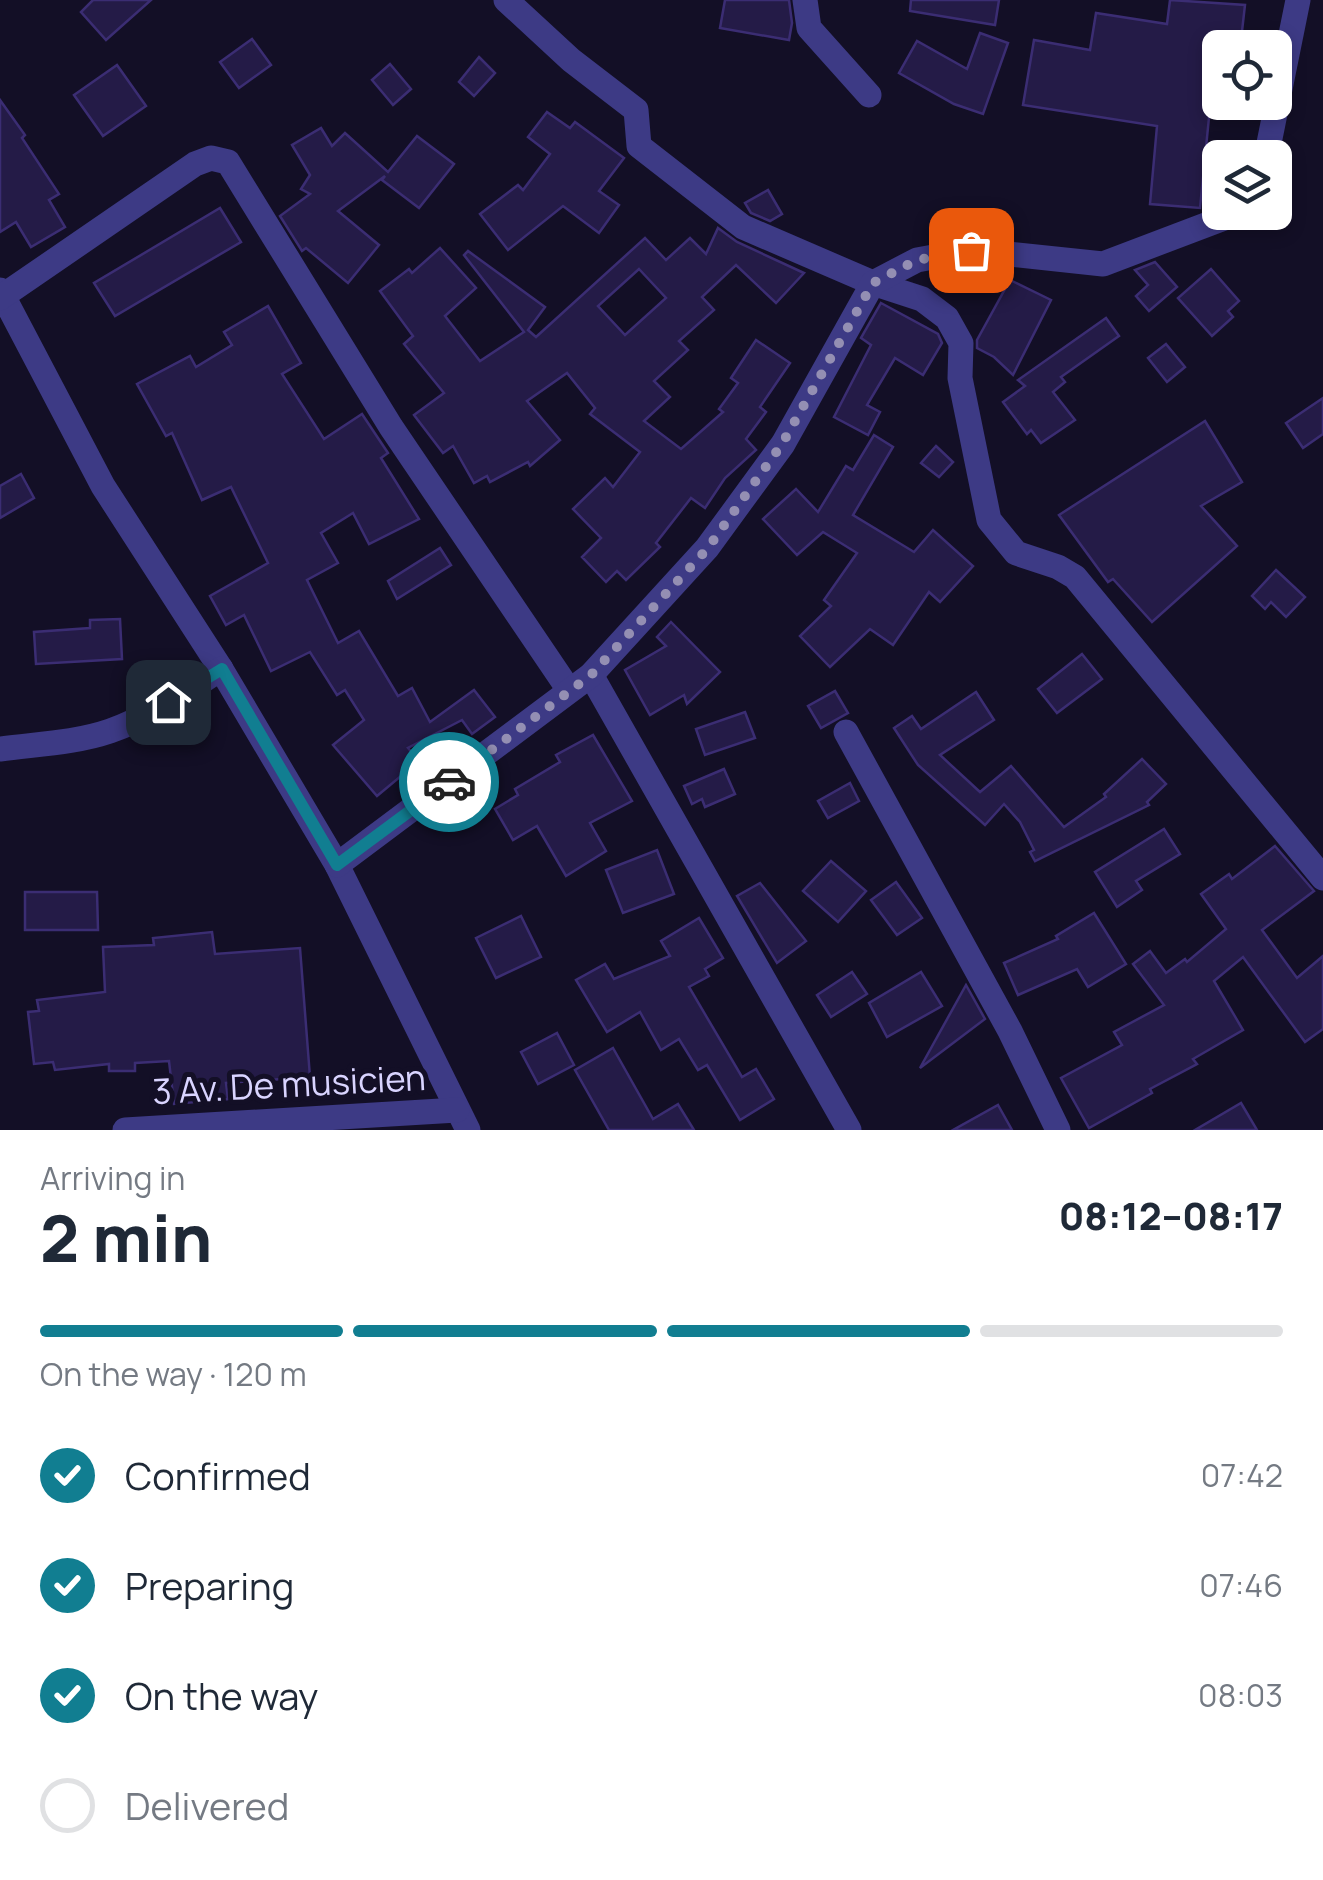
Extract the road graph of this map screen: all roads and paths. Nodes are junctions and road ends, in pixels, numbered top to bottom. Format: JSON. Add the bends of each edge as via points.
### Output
{"nodes":[{"id":1,"x":506,"y":0,"type":"edge"},
{"id":2,"x":805,"y":0,"type":"edge"},
{"id":3,"x":1298,"y":0,"type":"edge"},
{"id":4,"x":870,"y":95,"type":"dead end"},
{"id":5,"x":1270,"y":140,"type":"edge"},
{"id":6,"x":1202,"y":226,"type":"edge"},
{"id":7,"x":873,"y":283,"type":"junction"},
{"id":8,"x":1,"y":294,"type":"edge"},
{"id":9,"x":222,"y":669,"type":"junction"},
{"id":10,"x":591,"y":675,"type":"junction"},
{"id":11,"x":568,"y":690,"type":"junction"},
{"id":12,"x":846,"y":732,"type":"dead end"},
{"id":13,"x":0,"y":749,"type":"edge"},
{"id":14,"x":337,"y":865,"type":"junction"},
{"id":15,"x":1323,"y":878,"type":"edge"},
{"id":16,"x":463,"y":1120,"type":"edge"},
{"id":17,"x":125,"y":1130,"type":"edge"},
{"id":18,"x":849,"y":1130,"type":"edge"},
{"id":19,"x":1058,"y":1130,"type":"edge"}],
"edges":[{"from":1,"to":7,"type":"street","via":[[636,110],[639,146],[713,204],[743,226]]},
{"from":2,"to":4,"type":"street","via":[[809,28]]},
{"from":3,"to":5,"type":"street"},
{"from":6,"to":7,"type":"street","via":[[1103,264],[971,250],[917,260]]},
{"from":7,"to":10,"type":"street","via":[[782,444],[708,548]]},
{"from":7,"to":15,"type":"street","via":[[922,299],[948,318],[961,343],[960,378],[989,520],[1016,553],[1075,577]]},
{"from":8,"to":9,"type":"street","via":[[103,486]]},
{"from":8,"to":11,"type":"street","via":[[196,164],[211,158],[228,162],[391,428]]},
{"from":9,"to":13,"type":"street","via":[[110,731]]},
{"from":9,"to":14,"type":"street"},
{"from":10,"to":11,"type":"street"},
{"from":10,"to":18,"type":"street"},
{"from":11,"to":14,"type":"street"},
{"from":12,"to":19,"type":"street"},
{"from":14,"to":16,"type":"street"},
{"from":16,"to":17,"type":"street","name":"3 Av. De musicien"}]}
